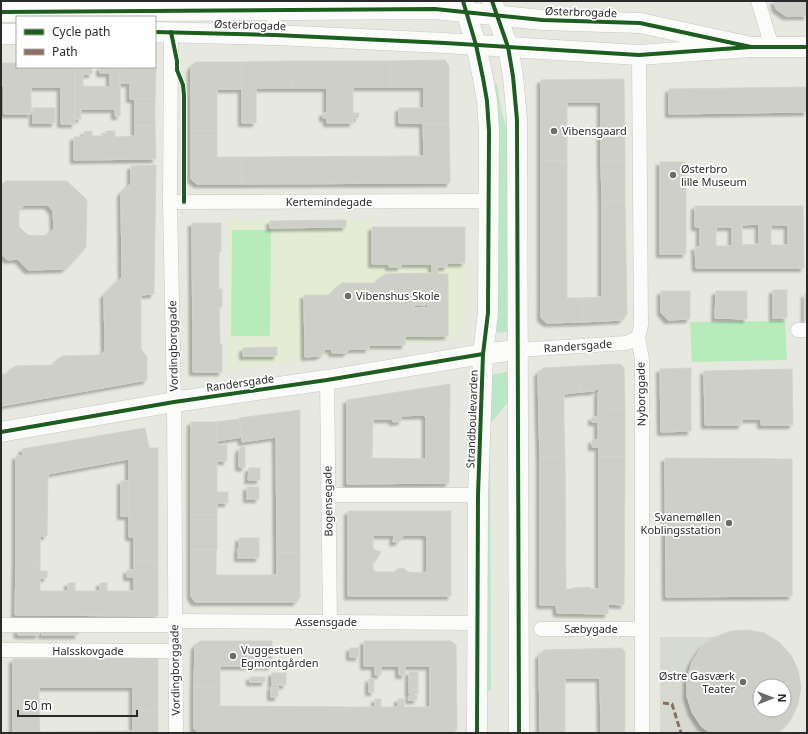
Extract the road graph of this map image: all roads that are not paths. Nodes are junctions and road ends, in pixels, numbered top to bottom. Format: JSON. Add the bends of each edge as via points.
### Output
{"nodes":[{"id":1,"x":758,"y":1,"type":"edge"},
{"id":2,"x":424,"y":5,"type":"edge"},
{"id":3,"x":273,"y":6,"type":"edge"},
{"id":4,"x":465,"y":7,"type":"edge"},
{"id":5,"x":495,"y":8,"type":"edge"},
{"id":6,"x":171,"y":11,"type":"junction"},
{"id":7,"x":1,"y":12,"type":"edge"},
{"id":8,"x":163,"y":32,"type":"edge"},
{"id":9,"x":1,"y":34,"type":"edge"},
{"id":10,"x":16,"y":34,"type":"edge"},
{"id":11,"x":275,"y":35,"type":"junction"},
{"id":12,"x":476,"y":44,"type":"junction"},
{"id":13,"x":508,"y":47,"type":"junction"},
{"id":14,"x":751,"y":47,"type":"junction"},
{"id":15,"x":772,"y":47,"type":"junction"},
{"id":16,"x":807,"y":47,"type":"edge"},
{"id":17,"x":639,"y":55,"type":"junction"},
{"id":18,"x":488,"y":201,"type":"junction"},
{"id":19,"x":170,"y":202,"type":"junction"},
{"id":20,"x":638,"y":338,"type":"junction"},
{"id":21,"x":518,"y":350,"type":"junction"},
{"id":22,"x":483,"y":354,"type":"junction"},
{"id":23,"x":327,"y":380,"type":"junction"},
{"id":24,"x":174,"y":402,"type":"junction"},
{"id":25,"x":1,"y":432,"type":"edge"},
{"id":26,"x":328,"y":495,"type":"junction"},
{"id":27,"x":478,"y":495,"type":"junction"},
{"id":28,"x":330,"y":622,"type":"junction"},
{"id":29,"x":174,"y":623,"type":"junction"},
{"id":30,"x":478,"y":623,"type":"junction"},
{"id":31,"x":1,"y":625,"type":"edge"},
{"id":32,"x":541,"y":629,"type":"dead end"},
{"id":33,"x":641,"y":629,"type":"junction"},
{"id":34,"x":1,"y":650,"type":"edge"},
{"id":35,"x":175,"y":652,"type":"junction"},
{"id":36,"x":176,"y":733,"type":"edge"},
{"id":37,"x":477,"y":733,"type":"edge"},
{"id":38,"x":519,"y":733,"type":"edge"},
{"id":39,"x":642,"y":733,"type":"edge"}],
"edges":[{"from":1,"to":15,"type":"street"},
{"from":2,"to":3,"type":"street","name":"Østerbrogade"},
{"from":2,"to":4,"type":"street","name":"Østerbrogade"},
{"from":3,"to":6,"type":"street","name":"Østerbrogade"},
{"from":3,"to":11,"type":"street"},
{"from":4,"to":5,"type":"street","name":"Østerbrogade"},
{"from":4,"to":12,"type":"street","name":"Strandboulevarden"},
{"from":5,"to":13,"type":"street"},
{"from":5,"to":14,"type":"street","name":"Østerbrogade","via":[[542,20],[640,23]]},
{"from":6,"to":7,"type":"street","name":"Østerbrogade"},
{"from":6,"to":8,"type":"street"},
{"from":8,"to":11,"type":"street","name":"Østerbrogade"},
{"from":8,"to":19,"type":"street","name":"Vordingborggade"},
{"from":9,"to":10,"type":"street"},
{"from":11,"to":12,"type":"street","name":"Østerbrogade"},
{"from":12,"to":13,"type":"street","name":"Østerbrogade"},
{"from":12,"to":18,"type":"street","name":"Strandboulevarden","via":[[487,101]]},
{"from":13,"to":17,"type":"street","name":"Østerbrogade"},
{"from":13,"to":21,"type":"street","via":[[517,120]]},
{"from":14,"to":15,"type":"street","name":"Østerbrogade"},
{"from":14,"to":17,"type":"street","name":"Østerbrogade"},
{"from":15,"to":16,"type":"street","name":"Østerbrogade"},
{"from":17,"to":20,"type":"street","name":"Nyborggade","via":[[641,325]]},
{"from":18,"to":19,"type":"street","name":"Kertemindegade"},
{"from":18,"to":22,"type":"street","name":"Strandboulevarden","via":[[488,314]]},
{"from":19,"to":24,"type":"street","name":"Vordingborggade"},
{"from":20,"to":21,"type":"street","name":"Randersgade","via":[[626,343]]},
{"from":20,"to":33,"type":"street","name":"Nyborggade","via":[[642,359]]},
{"from":21,"to":22,"type":"street","name":"Randersgade"},
{"from":21,"to":38,"type":"street"},
{"from":22,"to":23,"type":"street","name":"Randersgade"},
{"from":22,"to":27,"type":"street","name":"Strandboulevarden"},
{"from":23,"to":24,"type":"street","name":"Randersgade"},
{"from":23,"to":26,"type":"street","name":"Bogensegade"},
{"from":24,"to":25,"type":"street","name":"Randersgade"},
{"from":24,"to":29,"type":"street","name":"Vordingborggade"},
{"from":26,"to":27,"type":"street"},
{"from":26,"to":28,"type":"street","name":"Bogensegade"},
{"from":27,"to":30,"type":"street","name":"Strandboulevarden"},
{"from":28,"to":29,"type":"street","name":"Assensgade"},
{"from":28,"to":30,"type":"street","name":"Assensgade"},
{"from":29,"to":31,"type":"street"},
{"from":29,"to":35,"type":"street","name":"Vordingborggade"},
{"from":30,"to":37,"type":"street","name":"Strandboulevarden"},
{"from":32,"to":33,"type":"street","name":"Sæbygade"},
{"from":33,"to":39,"type":"street","name":"Nyborggade"},
{"from":34,"to":35,"type":"street","name":"Halsskovgade"},
{"from":35,"to":36,"type":"street","name":"Vordingborggade"}]}
